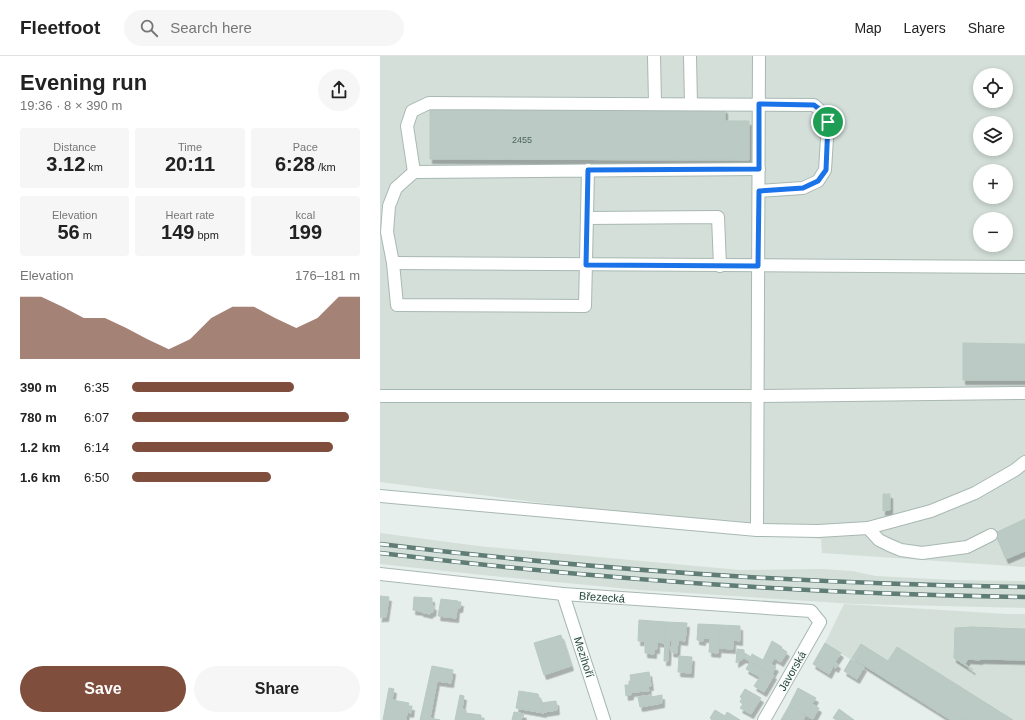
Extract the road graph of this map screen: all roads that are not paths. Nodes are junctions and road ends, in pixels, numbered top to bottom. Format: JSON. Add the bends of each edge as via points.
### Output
{"nodes":[{"id":1,"x":654,"y":56,"type":"edge"},
{"id":2,"x":690,"y":56,"type":"edge"},
{"id":3,"x":759,"y":56,"type":"edge"},
{"id":4,"x":655,"y":103,"type":"junction"},
{"id":5,"x":691,"y":104,"type":"junction"},
{"id":6,"x":759,"y":104,"type":"junction"},
{"id":7,"x":759,"y":169,"type":"junction"},
{"id":8,"x":588,"y":170,"type":"junction"},
{"id":9,"x":414,"y":172,"type":"junction"},
{"id":10,"x":759,"y":191,"type":"junction"},
{"id":11,"x":587,"y":218,"type":"junction"},
{"id":12,"x":393,"y":263,"type":"junction"},
{"id":13,"x":586,"y":265,"type":"junction"},
{"id":14,"x":720,"y":266,"type":"junction"},
{"id":15,"x":758,"y":266,"type":"junction"},
{"id":16,"x":1025,"y":267,"type":"edge"},
{"id":17,"x":1025,"y":393,"type":"edge"},
{"id":18,"x":380,"y":396,"type":"edge"},
{"id":19,"x":758,"y":396,"type":"junction"},
{"id":20,"x":1025,"y":462,"type":"edge"},
{"id":21,"x":380,"y":496,"type":"edge"},
{"id":22,"x":868,"y":528,"type":"junction"},
{"id":23,"x":757,"y":530,"type":"junction"},
{"id":24,"x":991,"y":535,"type":"dead end"},
{"id":25,"x":380,"y":574,"type":"edge"},
{"id":26,"x":563,"y":594,"type":"junction"},
{"id":27,"x":820,"y":622,"type":"joint"},
{"id":28,"x":604,"y":720,"type":"edge"},
{"id":29,"x":764,"y":720,"type":"edge"}],
"edges":[{"from":1,"to":4,"type":"street"},
{"from":2,"to":5,"type":"street"},
{"from":3,"to":6,"type":"street"},
{"from":4,"to":5,"type":"street"},
{"from":4,"to":9,"type":"street","via":[[429,103],[412,111],[407,126]]},
{"from":5,"to":6,"type":"street"},
{"from":6,"to":7,"type":"street"},
{"from":6,"to":10,"type":"street","via":[[814,105],[823,112],[828,122],[826,170],[818,181],[803,188]]},
{"from":7,"to":8,"type":"street"},
{"from":7,"to":10,"type":"street"},
{"from":8,"to":9,"type":"street"},
{"from":8,"to":11,"type":"street"},
{"from":9,"to":12,"type":"street","via":[[396,188],[389,206],[387,232]]},
{"from":10,"to":15,"type":"street"},
{"from":11,"to":13,"type":"street"},
{"from":11,"to":14,"type":"street","via":[[718,216]]},
{"from":12,"to":13,"type":"street"},
{"from":12,"to":13,"type":"street","via":[[398,305],[585,306]]},
{"from":13,"to":14,"type":"street"},
{"from":14,"to":15,"type":"street"},
{"from":15,"to":16,"type":"street"},
{"from":15,"to":19,"type":"street"},
{"from":17,"to":19,"type":"street"},
{"from":18,"to":19,"type":"street"},
{"from":19,"to":23,"type":"street"},
{"from":20,"to":22,"type":"street","via":[[1016,470],[975,493],[931,511]]},
{"from":21,"to":23,"type":"street"},
{"from":22,"to":23,"type":"street","via":[[818,531]]},
{"from":22,"to":24,"type":"street","via":[[879,540],[889,545],[901,550],[922,553],[967,547]]},
{"from":25,"to":26,"type":"street","name":"Březecká"},
{"from":26,"to":27,"type":"street","name":"Březecká","via":[[811,611]]},
{"from":26,"to":28,"type":"street","name":"Mezihoří"},
{"from":27,"to":29,"type":"street","name":"Javorská"}]}
